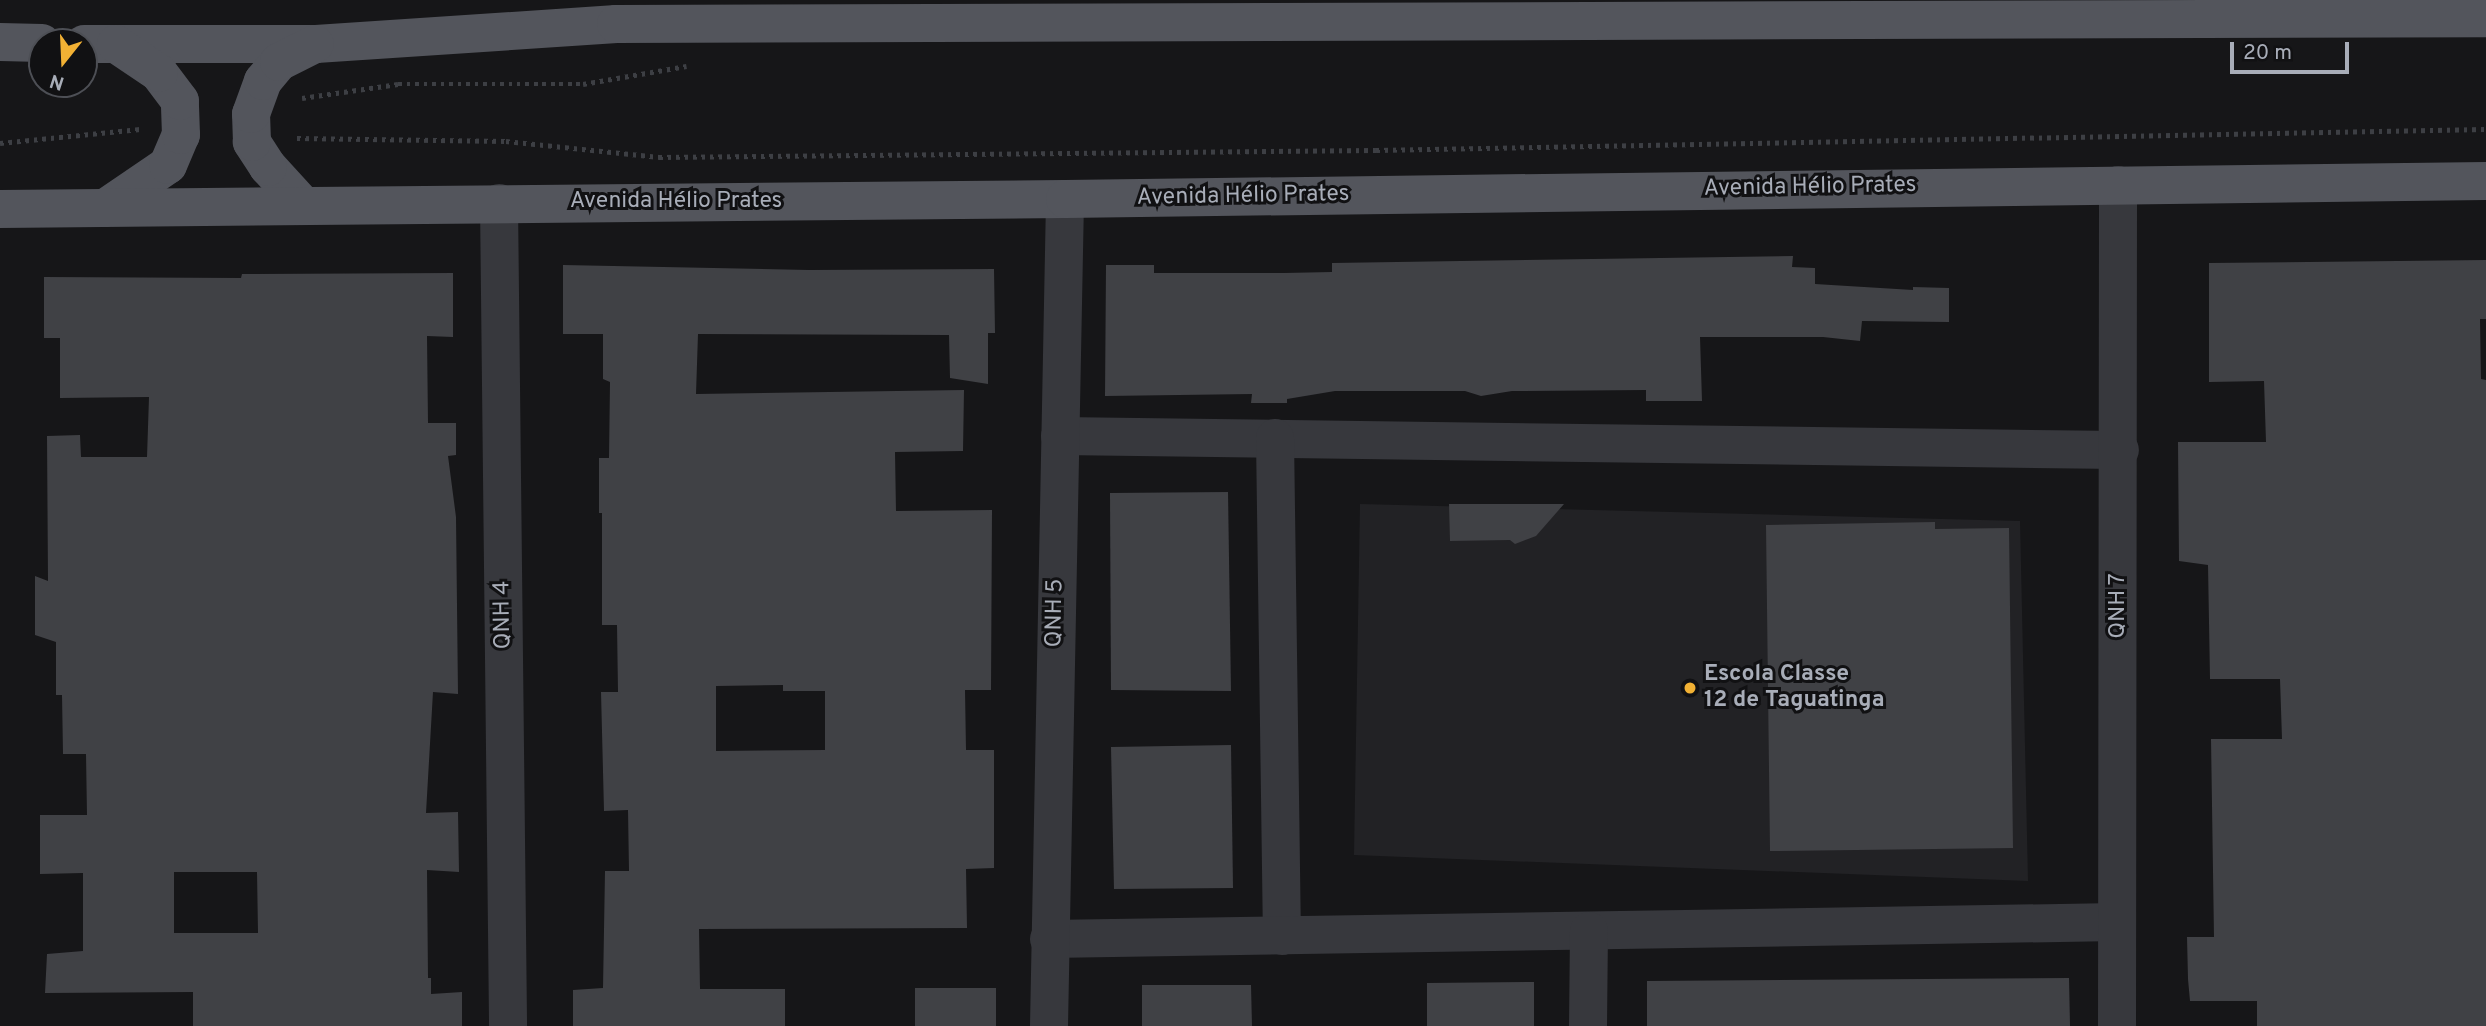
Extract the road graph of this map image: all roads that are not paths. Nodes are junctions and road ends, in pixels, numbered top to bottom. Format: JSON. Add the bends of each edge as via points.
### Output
{"nodes":[{"id":1,"x":2339,"y":9,"type":"edge"},
{"id":2,"x":1621,"y":10,"type":"edge"},
{"id":3,"x":616,"y":12,"type":"edge"},
{"id":4,"x":2483,"y":14,"type":"edge"},
{"id":5,"x":0,"y":42,"type":"edge"},
{"id":6,"x":28,"y":43,"type":"edge"},
{"id":7,"x":100,"y":44,"type":"edge"},
{"id":8,"x":316,"y":44,"type":"junction"},
{"id":9,"x":2486,"y":181,"type":"edge"},
{"id":10,"x":2118,"y":185,"type":"junction"},
{"id":11,"x":1065,"y":200,"type":"junction"},
{"id":12,"x":499,"y":203,"type":"junction"},
{"id":13,"x":303,"y":205,"type":"junction"},
{"id":14,"x":105,"y":208,"type":"junction"},
{"id":15,"x":0,"y":209,"type":"edge"},
{"id":16,"x":1060,"y":436,"type":"junction"},
{"id":17,"x":1275,"y":438,"type":"junction"},
{"id":18,"x":2120,"y":450,"type":"junction"},
{"id":19,"x":2117,"y":922,"type":"junction"},
{"id":20,"x":1588,"y":931,"type":"junction"},
{"id":21,"x":1282,"y":936,"type":"junction"},
{"id":22,"x":1049,"y":939,"type":"junction"},
{"id":23,"x":508,"y":1026,"type":"edge"},
{"id":24,"x":1049,"y":1026,"type":"edge"},
{"id":25,"x":1588,"y":1026,"type":"edge"},
{"id":26,"x":2118,"y":1026,"type":"edge"}],
"edges":[{"from":1,"to":2,"type":"main road"},
{"from":1,"to":4,"type":"main road"},
{"from":2,"to":3,"type":"main road"},
{"from":3,"to":8,"type":"main road"},
{"from":5,"to":6,"type":"main road"},
{"from":7,"to":8,"type":"main road"},
{"from":7,"to":14,"type":"main road","via":[[159,73],[180,101],[181,135],[168,165]]},
{"from":8,"to":13,"type":"main road","via":[[279,62],[262,81],[261,121],[252,142]]},
{"from":9,"to":10,"type":"main road","name":"Avenida Hélio Prates"},
{"from":10,"to":11,"type":"main road","name":"Avenida Hélio Prates"},
{"from":10,"to":18,"type":"street","name":"QNH 7"},
{"from":11,"to":12,"type":"main road","name":"Avenida Hélio Prates"},
{"from":11,"to":16,"type":"street","name":"QNH 5"},
{"from":12,"to":13,"type":"main road","name":"Avenida Hélio Prates"},
{"from":12,"to":23,"type":"street","name":"QNH 4"},
{"from":13,"to":14,"type":"main road","name":"Avenida Hélio Prates"},
{"from":14,"to":15,"type":"main road","name":"Avenida Hélio Prates"},
{"from":16,"to":17,"type":"street"},
{"from":16,"to":22,"type":"street","name":"QNH 5"},
{"from":17,"to":18,"type":"street"},
{"from":17,"to":21,"type":"street"},
{"from":18,"to":19,"type":"street","name":"QNH 7"},
{"from":19,"to":20,"type":"street"},
{"from":19,"to":26,"type":"street","name":"QNH 7"},
{"from":20,"to":21,"type":"street"},
{"from":20,"to":25,"type":"street"},
{"from":21,"to":22,"type":"street"},
{"from":22,"to":24,"type":"street","name":"QNH 5"}]}
